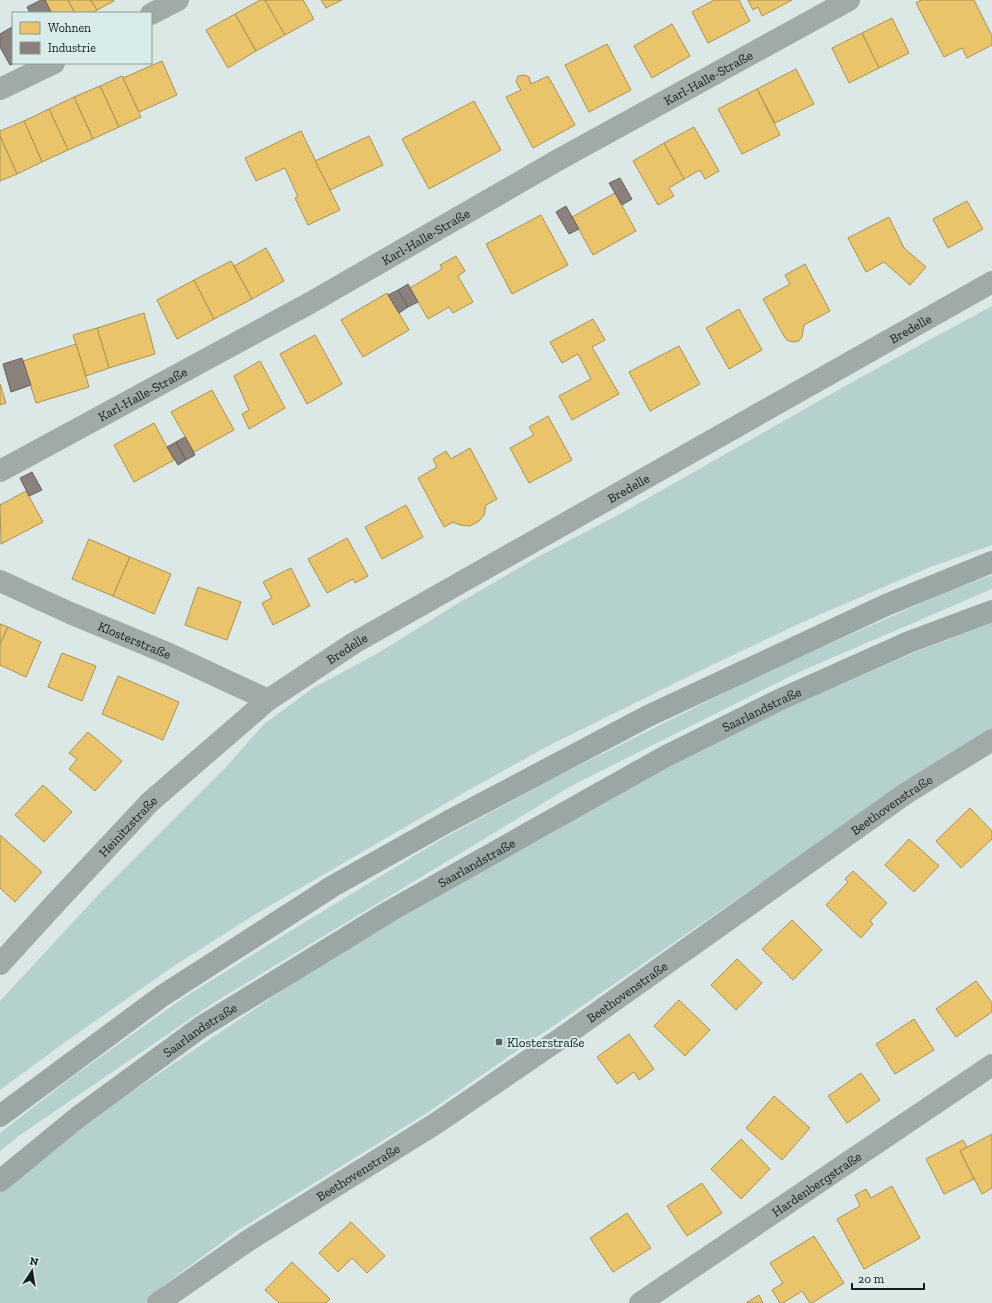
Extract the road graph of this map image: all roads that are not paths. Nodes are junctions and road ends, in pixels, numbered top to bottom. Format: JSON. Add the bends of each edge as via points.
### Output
{"nodes":[{"id":1,"x":178,"y":0,"type":"edge"},
{"id":2,"x":849,"y":0,"type":"edge"},
{"id":3,"x":152,"y":13,"type":"edge"},
{"id":4,"x":52,"y":64,"type":"edge"},
{"id":5,"x":0,"y":89,"type":"edge"},
{"id":6,"x":992,"y":282,"type":"edge"},
{"id":7,"x":0,"y":471,"type":"edge"},
{"id":8,"x":992,"y":562,"type":"edge"},
{"id":9,"x":0,"y":581,"type":"edge"},
{"id":10,"x":992,"y":611,"type":"edge"},
{"id":11,"x":268,"y":700,"type":"junction"},
{"id":12,"x":992,"y":740,"type":"edge"},
{"id":13,"x":0,"y":964,"type":"edge"},
{"id":14,"x":992,"y":1065,"type":"edge"},
{"id":15,"x":0,"y":1116,"type":"edge"},
{"id":16,"x":0,"y":1180,"type":"edge"},
{"id":17,"x":671,"y":1294,"type":"edge"},
{"id":18,"x":158,"y":1303,"type":"edge"},
{"id":19,"x":640,"y":1303,"type":"edge"}],
"edges":[{"from":1,"to":3,"type":"street"},
{"from":2,"to":7,"type":"street","name":"Karl-Halle-Straße","via":[[558,160],[310,303]]},
{"from":4,"to":5,"type":"street"},
{"from":6,"to":11,"type":"street","name":"Bredelle","via":[[368,635]]},
{"from":8,"to":15,"type":"highway","via":[[886,604],[648,716],[442,824],[333,886],[162,996]]},
{"from":9,"to":11,"type":"street","name":"Klosterstraße"},
{"from":10,"to":16,"type":"highway","name":"Saarlandstraße","via":[[909,642],[779,700],[666,756],[390,911],[201,1026],[78,1117]]},
{"from":11,"to":13,"type":"street","name":"Heinitzstraße","via":[[150,802]]},
{"from":12,"to":18,"type":"street","name":"Beethovenstraße","via":[[905,794],[570,1032],[435,1124],[248,1240]]},
{"from":14,"to":17,"type":"street","name":"Hardenbergstraße"},
{"from":17,"to":19,"type":"street","name":"Hardenbergstraße"}]}
